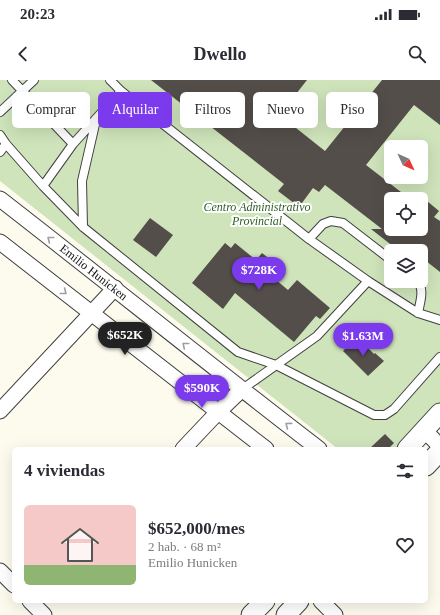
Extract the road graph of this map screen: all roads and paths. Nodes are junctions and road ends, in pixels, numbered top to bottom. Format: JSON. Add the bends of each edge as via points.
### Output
{"nodes":[{"id":1,"x":12,"y":80,"type":"edge"},
{"id":2,"x":34,"y":80,"type":"edge"},
{"id":3,"x":110,"y":80,"type":"edge"},
{"id":4,"x":23,"y":91,"type":"junction"},
{"id":5,"x":121,"y":91,"type":"junction"},
{"id":6,"x":0,"y":112,"type":"edge"},
{"id":7,"x":96,"y":119,"type":"junction"},
{"id":8,"x":0,"y":136,"type":"edge"},
{"id":9,"x":6,"y":144,"type":"junction"},
{"id":10,"x":73,"y":144,"type":"junction"},
{"id":11,"x":0,"y":152,"type":"edge"},
{"id":12,"x":44,"y":186,"type":"junction"},
{"id":13,"x":0,"y":199,"type":"edge"},
{"id":14,"x":83,"y":227,"type":"junction"},
{"id":15,"x":309,"y":239,"type":"junction"},
{"id":16,"x":0,"y":242,"type":"edge"},
{"id":17,"x":384,"y":255,"type":"edge"},
{"id":18,"x":368,"y":281,"type":"junction"},
{"id":19,"x":115,"y":288,"type":"junction"},
{"id":20,"x":421,"y":288,"type":"edge"},
{"id":21,"x":92,"y":313,"type":"junction"},
{"id":22,"x":418,"y":313,"type":"junction"},
{"id":23,"x":440,"y":320,"type":"edge"},
{"id":24,"x":440,"y":358,"type":"edge"},
{"id":25,"x":276,"y":365,"type":"junction"},
{"id":26,"x":241,"y":390,"type":"junction"},
{"id":27,"x":0,"y":411,"type":"edge"},
{"id":28,"x":218,"y":412,"type":"junction"},
{"id":29,"x":440,"y":413,"type":"edge"},
{"id":30,"x":424,"y":430,"type":"junction"},
{"id":31,"x":440,"y":446,"type":"edge"},
{"id":32,"x":185,"y":447,"type":"edge"},
{"id":33,"x":263,"y":447,"type":"edge"},
{"id":34,"x":316,"y":447,"type":"edge"},
{"id":35,"x":409,"y":447,"type":"edge"},
{"id":36,"x":440,"y":451,"type":"edge"},
{"id":37,"x":428,"y":464,"type":"edge"},
{"id":38,"x":0,"y":571,"type":"edge"},
{"id":39,"x":12,"y":583,"type":"edge"},
{"id":40,"x":262,"y":603,"type":"edge"},
{"id":41,"x":297,"y":603,"type":"edge"},
{"id":42,"x":323,"y":603,"type":"edge"},
{"id":43,"x":251,"y":615,"type":"edge"},
{"id":44,"x":286,"y":615,"type":"edge"},
{"id":45,"x":335,"y":615,"type":"edge"}],
"edges":[{"from":1,"to":4,"type":"lane"},
{"from":2,"to":4,"type":"lane"},
{"from":3,"to":5,"type":"lane"},
{"from":4,"to":6,"type":"lane"},
{"from":4,"to":10,"type":"lane"},
{"from":5,"to":7,"type":"lane"},
{"from":5,"to":15,"type":"lane"},
{"from":7,"to":10,"type":"lane"},
{"from":7,"to":14,"type":"lane","via":[[82,181]]},
{"from":8,"to":9,"type":"lane"},
{"from":9,"to":11,"type":"lane"},
{"from":9,"to":12,"type":"lane"},
{"from":10,"to":12,"type":"lane"},
{"from":12,"to":14,"type":"lane"},
{"from":19,"to":13,"type":"street","name":"Emilio Hunicken","one_way":true},
{"from":14,"to":25,"type":"lane","via":[[238,352]]},
{"from":15,"to":17,"type":"lane","via":[[323,224],[331,221],[343,223]]},
{"from":15,"to":18,"type":"lane"},
{"from":16,"to":21,"type":"street","one_way":true},
{"from":18,"to":22,"type":"lane"},
{"from":18,"to":25,"type":"lane","via":[[317,336]]},
{"from":19,"to":21,"type":"street"},
{"from":26,"to":19,"type":"street","name":"Emilio Hunicken","one_way":true},
{"from":20,"to":22,"type":"lane"},
{"from":21,"to":27,"type":"street"},
{"from":21,"to":28,"type":"street"},
{"from":22,"to":23,"type":"lane"},
{"from":24,"to":25,"type":"lane","via":[[394,409],[385,415],[374,415]]},
{"from":25,"to":26,"type":"lane"},
{"from":26,"to":28,"type":"street"},
{"from":34,"to":26,"type":"street","name":"Emilio Hunicken","one_way":true},
{"from":28,"to":32,"type":"street"},
{"from":28,"to":33,"type":"street"},
{"from":29,"to":30,"type":"street"},
{"from":30,"to":31,"type":"street"},
{"from":30,"to":35,"type":"street"},
{"from":36,"to":37,"type":"street"},
{"from":38,"to":39,"type":"street"},
{"from":40,"to":43,"type":"street"},
{"from":41,"to":44,"type":"street"},
{"from":42,"to":45,"type":"street"}]}
